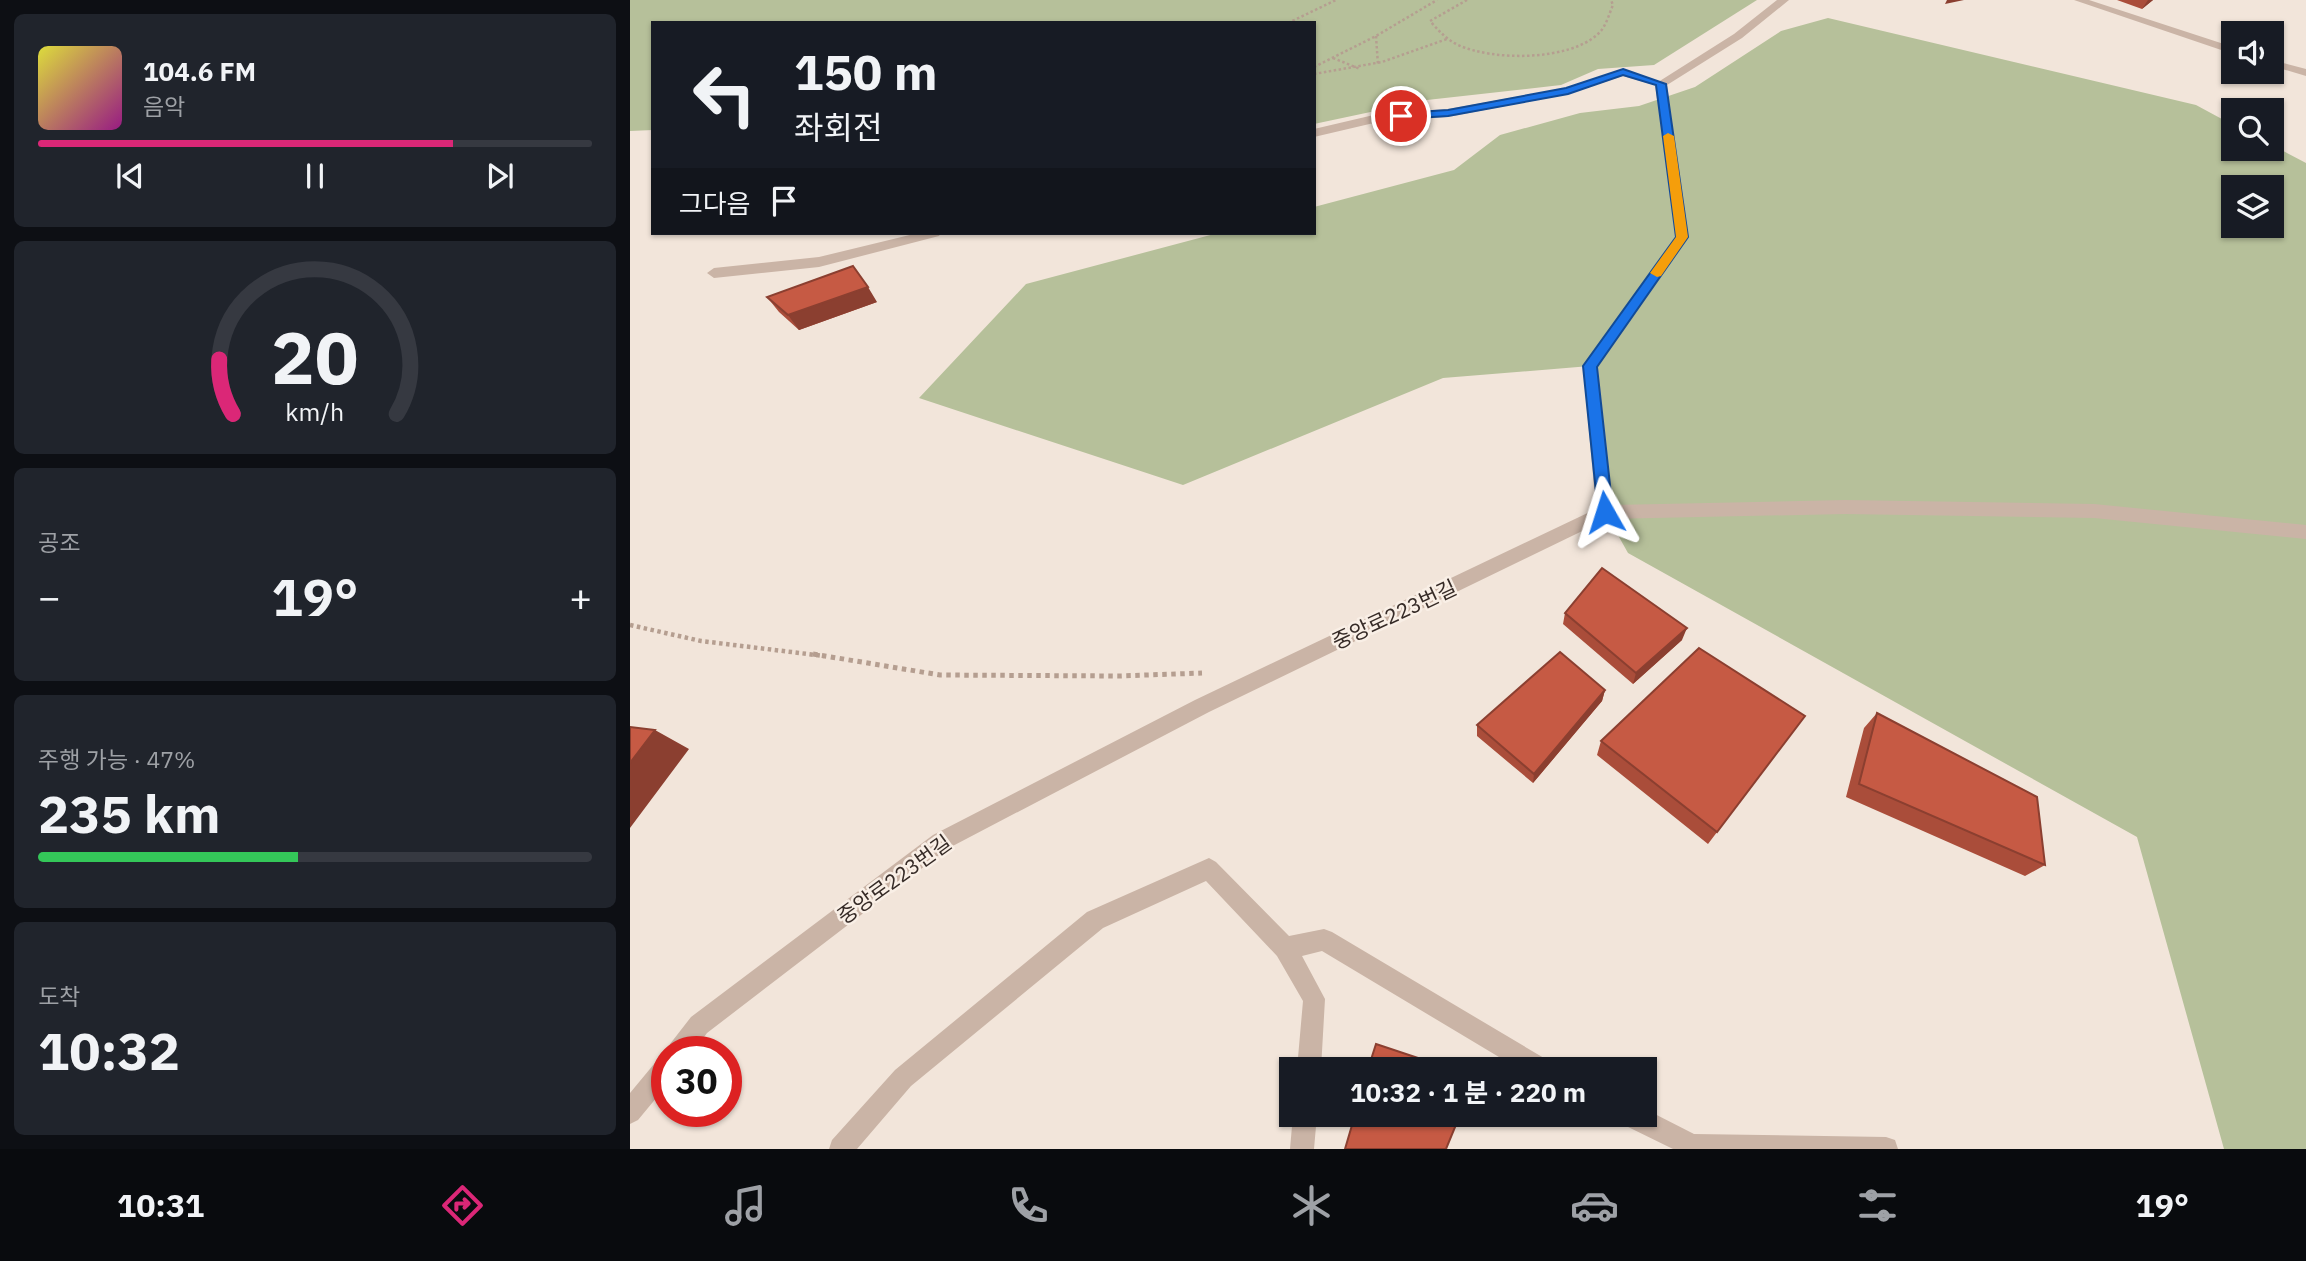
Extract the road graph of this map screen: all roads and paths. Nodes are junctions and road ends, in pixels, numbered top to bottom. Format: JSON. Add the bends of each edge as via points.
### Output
{"nodes":[{"id":1,"x":1336,"y":0,"type":"edge"},
{"id":2,"x":1437,"y":0,"type":"edge"},
{"id":3,"x":1467,"y":0,"type":"edge"},
{"id":4,"x":1611,"y":0,"type":"edge"},
{"id":5,"x":1784,"y":0,"type":"edge"},
{"id":6,"x":2078,"y":0,"type":"edge"},
{"id":7,"x":1293,"y":21,"type":"edge"},
{"id":8,"x":1376,"y":36,"type":"junction"},
{"id":9,"x":1447,"y":39,"type":"junction"},
{"id":10,"x":2221,"y":47,"type":"edge"},
{"id":11,"x":1332,"y":58,"type":"junction"},
{"id":12,"x":1378,"y":65,"type":"junction"},
{"id":13,"x":1316,"y":66,"type":"edge"},
{"id":14,"x":2284,"y":67,"type":"edge"},
{"id":15,"x":1360,"y":69,"type":"junction"},
{"id":16,"x":2306,"y":73,"type":"edge"},
{"id":17,"x":1316,"y":74,"type":"edge"},
{"id":18,"x":1661,"y":84,"type":"junction"},
{"id":19,"x":1316,"y":133,"type":"edge"},
{"id":20,"x":926,"y":235,"type":"edge"},
{"id":21,"x":714,"y":273,"type":"dead end"},
{"id":22,"x":1605,"y":512,"type":"junction"},
{"id":23,"x":2306,"y":532,"type":"edge"},
{"id":24,"x":630,"y":625,"type":"edge"},
{"id":25,"x":1212,"y":672,"type":"dead end"},
{"id":26,"x":1285,"y":948,"type":"junction"},
{"id":27,"x":690,"y":1036,"type":"edge"},
{"id":28,"x":1310,"y":1057,"type":"edge"},
{"id":29,"x":1521,"y":1057,"type":"edge"},
{"id":30,"x":651,"y":1086,"type":"edge"},
{"id":31,"x":630,"y":1112,"type":"edge"},
{"id":32,"x":1304,"y":1127,"type":"edge"},
{"id":33,"x":1655,"y":1127,"type":"edge"},
{"id":34,"x":841,"y":1149,"type":"edge"},
{"id":35,"x":1302,"y":1149,"type":"edge"},
{"id":36,"x":1886,"y":1149,"type":"edge"}],
"edges":[{"from":1,"to":7,"type":"path"},
{"from":2,"to":8,"type":"path"},
{"from":3,"to":9,"type":"path","via":[[1430,21],[1435,33]]},
{"from":4,"to":9,"type":"path","via":[[1613,5],[1599,33],[1577,47],[1542,54],[1499,54],[1468,51]]},
{"from":5,"to":18,"type":"street","via":[[1738,36]]},
{"from":6,"to":10,"type":"street"},
{"from":8,"to":11,"type":"path"},
{"from":8,"to":12,"type":"path"},
{"from":9,"to":12,"type":"path"},
{"from":11,"to":13,"type":"path"},
{"from":11,"to":15,"type":"path"},
{"from":12,"to":15,"type":"path"},
{"from":14,"to":16,"type":"street"},
{"from":15,"to":17,"type":"path"},
{"from":18,"to":19,"type":"street","via":[[1623,72],[1568,91],[1448,113],[1378,118]]},
{"from":18,"to":22,"type":"street","via":[[1682,237],[1590,366]]},
{"from":20,"to":21,"type":"street","via":[[819,262]]},
{"from":22,"to":23,"type":"street","via":[[1845,507],[2094,511]]},
{"from":22,"to":27,"type":"street","name":"중앙로223번길","via":[[1202,706],[940,842]]},
{"from":24,"to":25,"type":"path","via":[[701,641],[940,675]]},
{"from":26,"to":28,"type":"street","via":[[1314,999]]},
{"from":26,"to":29,"type":"street","via":[[1324,940]]},
{"from":26,"to":34,"type":"street","via":[[1209,869],[1095,920],[903,1078]]},
{"from":30,"to":31,"type":"street"},
{"from":32,"to":35,"type":"street"},
{"from":33,"to":36,"type":"street","via":[[1693,1146]]}]}
